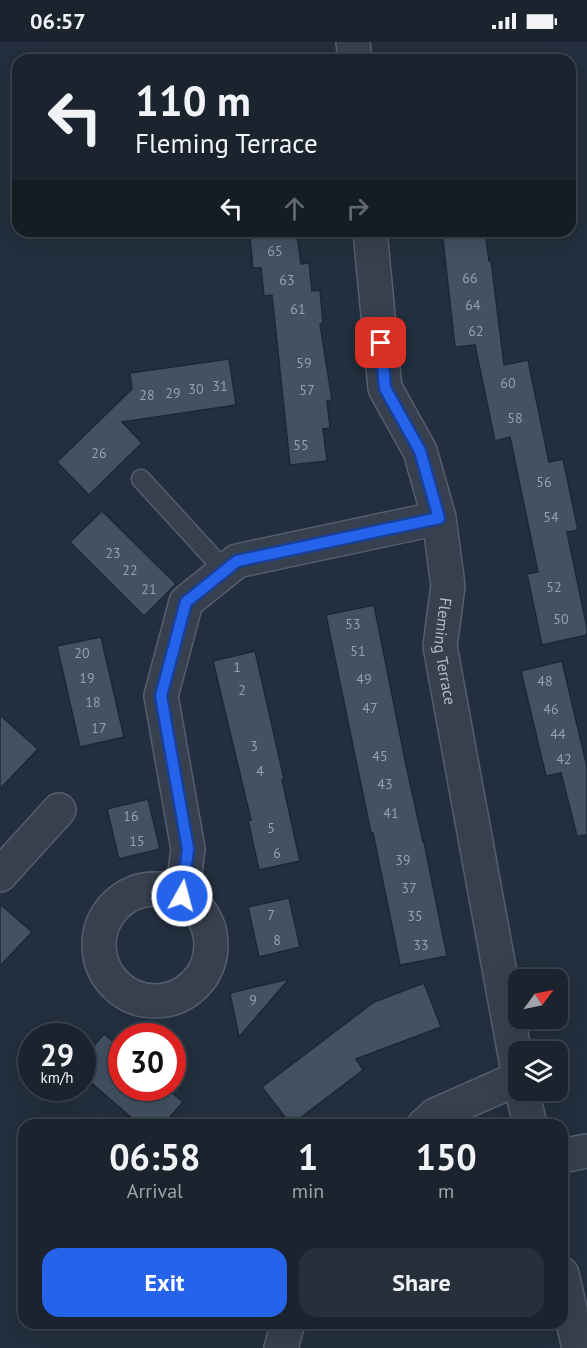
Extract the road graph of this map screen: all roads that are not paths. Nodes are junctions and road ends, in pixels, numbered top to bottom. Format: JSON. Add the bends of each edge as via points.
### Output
{"nodes":[{"id":1,"x":371,"y":237,"type":"edge"},
{"id":2,"x":141,"y":479,"type":"dead end"},
{"id":3,"x":439,"y":518,"type":"junction"},
{"id":4,"x":225,"y":571,"type":"junction"},
{"id":5,"x":59,"y":810,"type":"dead end"},
{"id":6,"x":0,"y":875,"type":"edge"},
{"id":7,"x":182,"y":896,"type":"dead end"},
{"id":8,"x":512,"y":1041,"type":"edge"},
{"id":9,"x":508,"y":1082,"type":"edge"},
{"id":10,"x":525,"y":1101,"type":"edge"},
{"id":11,"x":431,"y":1119,"type":"edge"},
{"id":12,"x":529,"y":1119,"type":"edge"},
{"id":13,"x":587,"y":1151,"type":"edge"},
{"id":14,"x":568,"y":1155,"type":"edge"},
{"id":15,"x":568,"y":1300,"type":"edge"},
{"id":16,"x":286,"y":1329,"type":"edge"},
{"id":17,"x":281,"y":1348,"type":"edge"},
{"id":18,"x":579,"y":1348,"type":"edge"}],
"edges":[{"from":1,"to":3,"type":"street","name":"Fleming Terrace","via":[[385,388],[420,451]]},
{"from":2,"to":4,"type":"lane"},
{"from":3,"to":4,"type":"street","via":[[237,561]]},
{"from":3,"to":8,"type":"street","name":"Fleming Terrace","via":[[448,586],[440,646]]},
{"from":4,"to":7,"type":"street","via":[[186,602],[161,696],[188,849]]},
{"from":5,"to":6,"type":"street"},
{"from":9,"to":11,"type":"street"},
{"from":10,"to":12,"type":"street"},
{"from":13,"to":14,"type":"street"},
{"from":15,"to":18,"type":"street"},
{"from":16,"to":17,"type":"street"}]}
